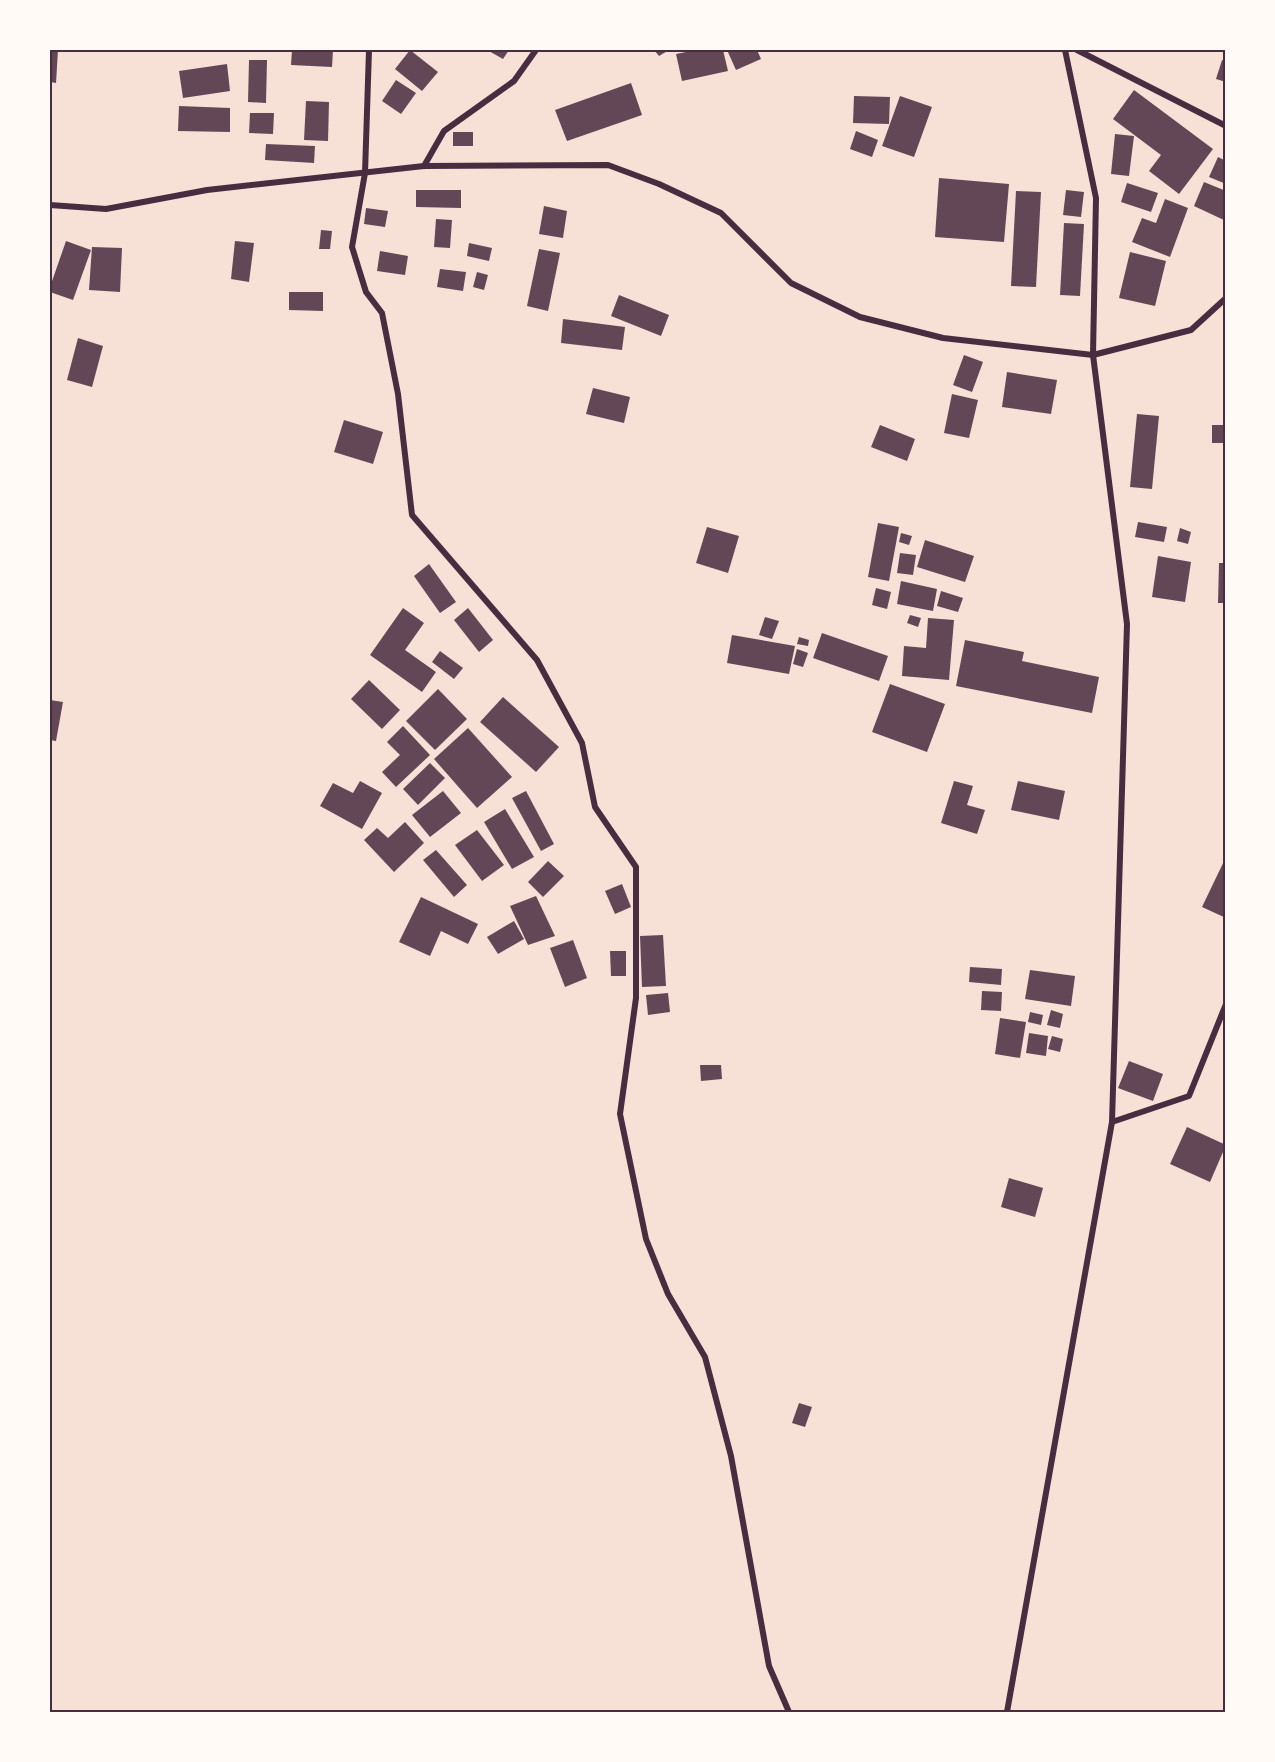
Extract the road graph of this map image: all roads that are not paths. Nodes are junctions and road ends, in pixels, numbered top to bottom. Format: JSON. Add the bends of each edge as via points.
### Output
{"nodes":[{"id":1,"x":369,"y":50,"type":"edge"},
{"id":2,"x":536,"y":50,"type":"edge"},
{"id":3,"x":1065,"y":50,"type":"edge"},
{"id":4,"x":1077,"y":50,"type":"edge"},
{"id":5,"x":1226,"y":126,"type":"edge"},
{"id":6,"x":424,"y":166,"type":"junction"},
{"id":7,"x":365,"y":173,"type":"junction"},
{"id":8,"x":50,"y":205,"type":"edge"},
{"id":9,"x":1226,"y":298,"type":"edge"},
{"id":10,"x":1093,"y":355,"type":"junction"},
{"id":11,"x":1226,"y":1004,"type":"edge"},
{"id":12,"x":1112,"y":1122,"type":"junction"},
{"id":13,"x":789,"y":1713,"type":"edge"},
{"id":14,"x":1007,"y":1713,"type":"edge"}],
"edges":[{"from":1,"to":7,"type":"street"},
{"from":2,"to":6,"type":"street","via":[[514,81],[444,131]]},
{"from":3,"to":10,"type":"street","via":[[1096,198]]},
{"from":4,"to":5,"type":"street"},
{"from":6,"to":7,"type":"street"},
{"from":6,"to":10,"type":"street","via":[[608,165],[721,213],[791,283],[860,317],[943,338]]},
{"from":7,"to":8,"type":"street","via":[[207,190],[106,209]]},
{"from":7,"to":13,"type":"street","via":[[351,247],[366,292],[381,313],[398,394],[412,515],[537,660],[582,743],[595,807],[636,867],[636,998],[620,1114],[646,1239],[668,1294],[705,1358],[730,1456],[769,1666]]},
{"from":9,"to":10,"type":"street","via":[[1191,330]]},
{"from":10,"to":12,"type":"street","via":[[1127,624]]},
{"from":11,"to":12,"type":"street","via":[[1189,1096]]},
{"from":12,"to":14,"type":"street"}]}
